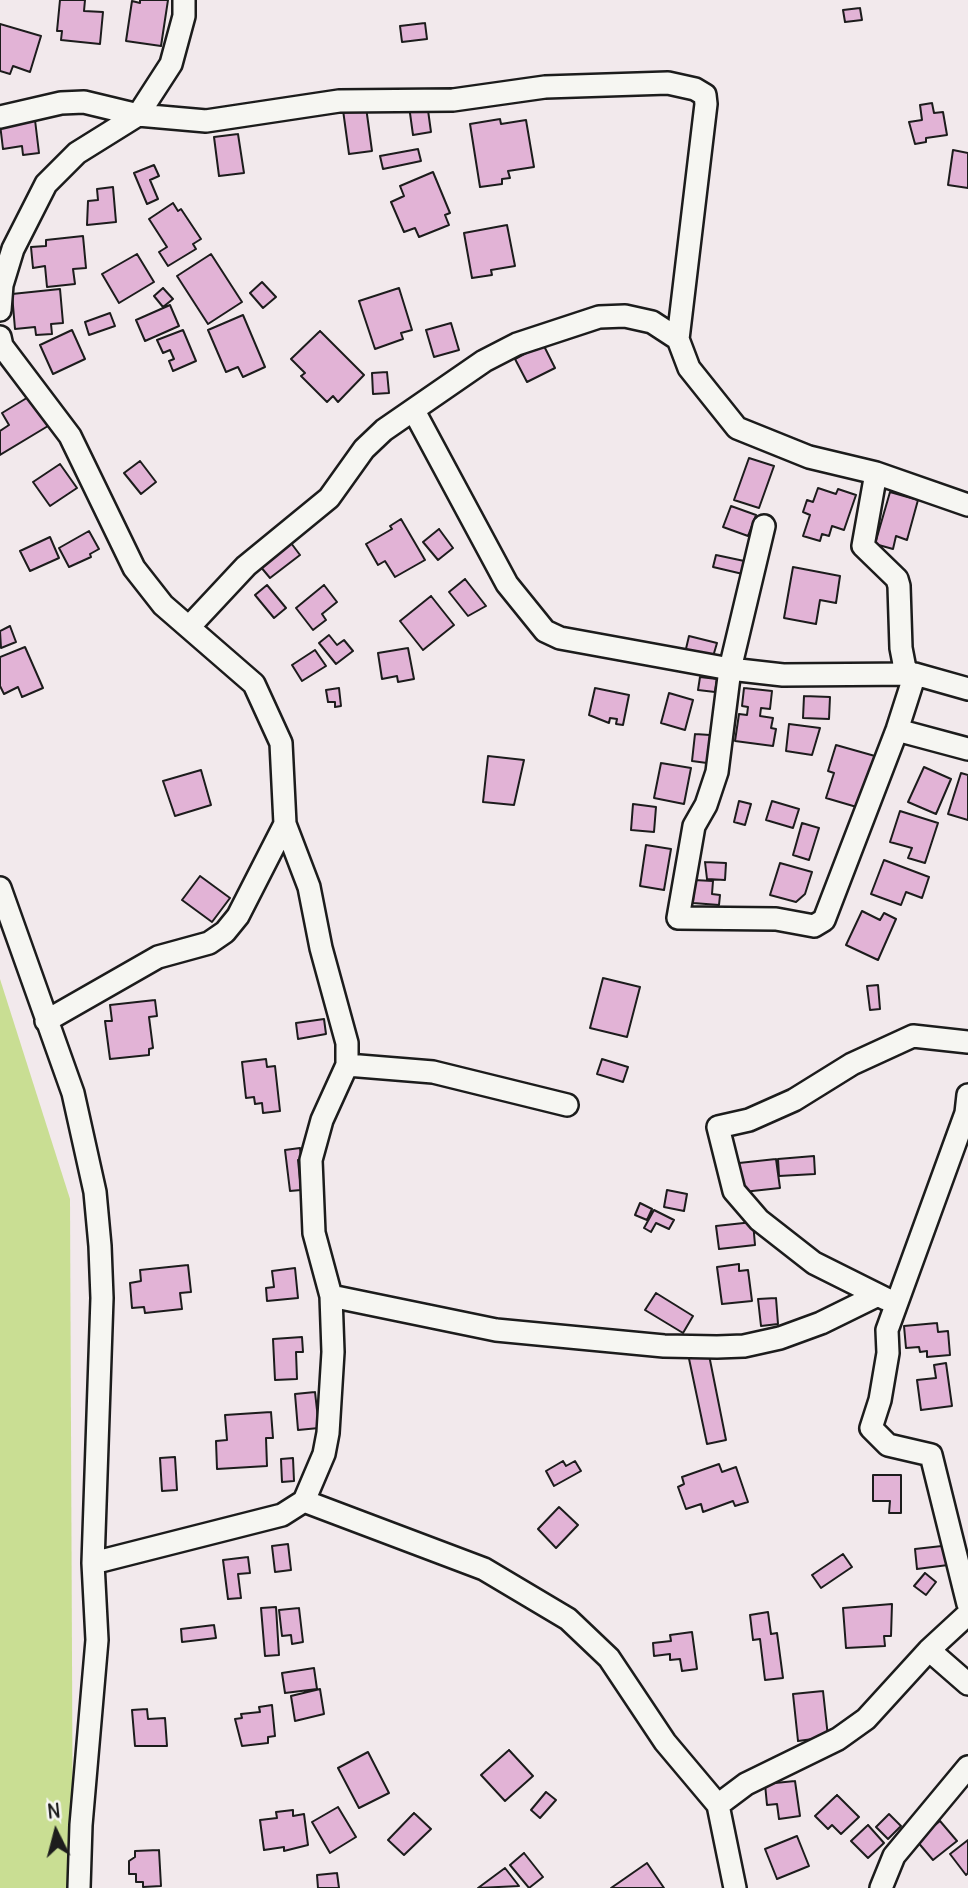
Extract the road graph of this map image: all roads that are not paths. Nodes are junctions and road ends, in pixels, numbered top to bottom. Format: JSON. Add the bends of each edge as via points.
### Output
{"nodes":[{"id":1,"x":184,"y":0,"type":"edge"},
{"id":2,"x":138,"y":115,"type":"junction"},
{"id":3,"x":0,"y":117,"type":"edge"},
{"id":4,"x":0,"y":310,"type":"edge"},
{"id":5,"x":0,"y":337,"type":"edge"},
{"id":6,"x":678,"y":339,"type":"junction"},
{"id":7,"x":414,"y":411,"type":"junction"},
{"id":8,"x":876,"y":474,"type":"junction"},
{"id":9,"x":968,"y":505,"type":"edge"},
{"id":10,"x":764,"y":526,"type":"dead end"},
{"id":11,"x":189,"y":627,"type":"junction"},
{"id":12,"x":730,"y":669,"type":"junction"},
{"id":13,"x":910,"y":674,"type":"junction"},
{"id":14,"x":968,"y":689,"type":"edge"},
{"id":15,"x":897,"y":730,"type":"junction"},
{"id":16,"x":968,"y":749,"type":"edge"},
{"id":17,"x":285,"y":824,"type":"junction"},
{"id":18,"x":0,"y":888,"type":"edge"},
{"id":19,"x":46,"y":1021,"type":"junction"},
{"id":20,"x":968,"y":1042,"type":"edge"},
{"id":21,"x":347,"y":1065,"type":"junction"},
{"id":22,"x":567,"y":1105,"type":"dead end"},
{"id":23,"x":967,"y":1107,"type":"edge"},
{"id":24,"x":331,"y":1296,"type":"junction"},
{"id":25,"x":886,"y":1299,"type":"junction"},
{"id":26,"x":304,"y":1501,"type":"junction"},
{"id":27,"x":93,"y":1563,"type":"junction"},
{"id":28,"x":968,"y":1604,"type":"edge"},
{"id":29,"x":968,"y":1614,"type":"edge"},
{"id":30,"x":929,"y":1650,"type":"junction"},
{"id":31,"x":968,"y":1684,"type":"edge"},
{"id":32,"x":968,"y":1767,"type":"edge"},
{"id":33,"x":718,"y":1805,"type":"junction"},
{"id":34,"x":79,"y":1888,"type":"edge"},
{"id":35,"x":735,"y":1888,"type":"edge"},
{"id":36,"x":881,"y":1888,"type":"edge"}],
"edges":[{"from":1,"to":2,"type":"street","via":[[171,64]]},
{"from":2,"to":3,"type":"street","via":[[84,103],[61,103]]},
{"from":2,"to":4,"type":"street","via":[[77,153],[46,184],[13,249]]},
{"from":2,"to":6,"type":"street","via":[[206,121],[339,102],[453,100],[545,87],[668,83],[695,89],[705,95],[706,104]]},
{"from":5,"to":11,"type":"street","via":[[70,436],[134,568],[163,605]]},
{"from":6,"to":7,"type":"street","via":[[652,322],[599,317],[517,344],[484,361]]},
{"from":6,"to":8,"type":"street","via":[[689,368],[737,429],[809,457]]},
{"from":7,"to":11,"type":"street","via":[[364,449],[329,498],[246,566]]},
{"from":7,"to":12,"type":"street","via":[[507,584],[545,631],[560,638]]},
{"from":8,"to":9,"type":"street"},
{"from":8,"to":13,"type":"street","via":[[863,546],[897,579],[901,648]]},
{"from":10,"to":12,"type":"street"},
{"from":11,"to":17,"type":"street","via":[[254,684],[281,743]]},
{"from":12,"to":13,"type":"street","via":[[783,675]]},
{"from":12,"to":15,"type":"street","via":[[716,772],[694,826],[678,918],[776,919],[814,926],[824,920]]},
{"from":13,"to":14,"type":"street"},
{"from":13,"to":15,"type":"street"},
{"from":15,"to":16,"type":"street"},
{"from":17,"to":19,"type":"street","via":[[225,932],[209,943],[158,957]]},
{"from":17,"to":21,"type":"street","via":[[309,887],[346,1043]]},
{"from":18,"to":19,"type":"street"},
{"from":19,"to":27,"type":"street","via":[[73,1093],[95,1192],[102,1298]]},
{"from":20,"to":25,"type":"street","via":[[913,1036],[852,1064],[794,1100],[749,1120],[718,1126],[729,1180],[759,1220],[814,1263]]},
{"from":21,"to":22,"type":"street","via":[[433,1072]]},
{"from":21,"to":24,"type":"street","via":[[322,1120],[311,1160],[314,1233]]},
{"from":23,"to":25,"type":"street"},
{"from":24,"to":25,"type":"street","via":[[496,1329],[717,1347],[780,1338]]},
{"from":24,"to":26,"type":"street","via":[[328,1433]]},
{"from":25,"to":28,"type":"street","via":[[888,1353],[871,1428],[888,1446],[931,1455]]},
{"from":26,"to":27,"type":"street","via":[[282,1515]]},
{"from":26,"to":33,"type":"street","via":[[484,1569],[568,1619],[609,1658],[665,1742]]},
{"from":27,"to":34,"type":"street","via":[[97,1640]]},
{"from":29,"to":30,"type":"street"},
{"from":30,"to":31,"type":"street"},
{"from":30,"to":33,"type":"street","via":[[866,1719],[838,1740],[746,1784]]},
{"from":32,"to":36,"type":"street","via":[[894,1856]]},
{"from":33,"to":35,"type":"street"}]}
